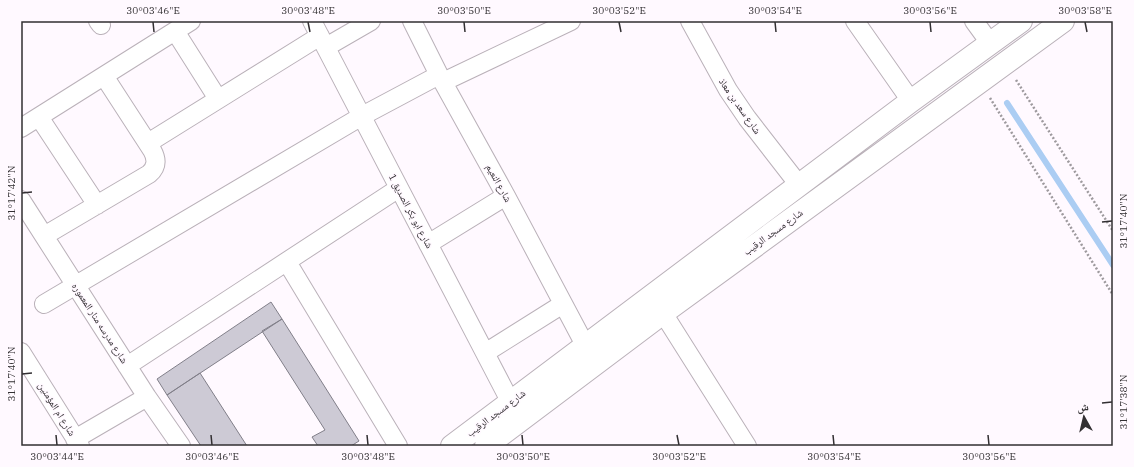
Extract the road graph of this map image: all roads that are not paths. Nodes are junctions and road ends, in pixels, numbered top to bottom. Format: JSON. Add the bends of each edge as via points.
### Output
{"nodes":[{"id":1,"x":371,"y":21,"type":"edge"},
{"id":2,"x":412,"y":21,"type":"edge"},
{"id":3,"x":571,"y":21,"type":"edge"},
{"id":4,"x":690,"y":21,"type":"edge"},
{"id":5,"x":855,"y":21,"type":"edge"},
{"id":6,"x":974,"y":21,"type":"edge"},
{"id":7,"x":1021,"y":21,"type":"edge"},
{"id":8,"x":1062,"y":21,"type":"edge"},
{"id":9,"x":184,"y":24,"type":"edge"},
{"id":10,"x":319,"y":35,"type":"edge"},
{"id":11,"x":990,"y":43,"type":"junction"},
{"id":12,"x":104,"y":76,"type":"junction"},
{"id":13,"x":441,"y":78,"type":"junction"},
{"id":14,"x":218,"y":99,"type":"junction"},
{"id":15,"x":911,"y":101,"type":"junction"},
{"id":16,"x":362,"y":116,"type":"junction"},
{"id":17,"x":39,"y":117,"type":"junction"},
{"id":18,"x":21,"y":128,"type":"edge"},
{"id":19,"x":148,"y":143,"type":"junction"},
{"id":20,"x":799,"y":185,"type":"junction"},
{"id":21,"x":399,"y":188,"type":"junction"},
{"id":22,"x":506,"y":196,"type":"junction"},
{"id":23,"x":21,"y":200,"type":"edge"},
{"id":24,"x":97,"y":205,"type":"junction"},
{"id":25,"x":44,"y":236,"type":"junction"},
{"id":26,"x":428,"y":244,"type":"junction"},
{"id":27,"x":287,"y":262,"type":"junction"},
{"id":28,"x":76,"y":286,"type":"junction"},
{"id":29,"x":44,"y":304,"type":"dead end"},
{"id":30,"x":563,"y":304,"type":"junction"},
{"id":31,"x":663,"y":313,"type":"junction"},
{"id":32,"x":585,"y":345,"type":"junction"},
{"id":33,"x":485,"y":353,"type":"junction"},
{"id":34,"x":23,"y":360,"type":"edge"},
{"id":35,"x":127,"y":366,"type":"junction"},
{"id":36,"x":147,"y":397,"type":"junction"},
{"id":37,"x":510,"y":402,"type":"junction"},
{"id":38,"x":77,"y":442,"type":"edge"},
{"id":39,"x":181,"y":446,"type":"edge"},
{"id":40,"x":398,"y":446,"type":"edge"},
{"id":41,"x":452,"y":446,"type":"edge"},
{"id":42,"x":486,"y":446,"type":"edge"},
{"id":43,"x":747,"y":446,"type":"edge"}],
"edges":[{"from":1,"to":10,"type":"street"},
{"from":2,"to":13,"type":"street","name":"شارع النعيم"},
{"from":3,"to":13,"type":"street"},
{"from":4,"to":20,"type":"street","name":"شارع سعد بن معاذ","via":[[728,90]]},
{"from":5,"to":15,"type":"street"},
{"from":6,"to":11,"type":"street"},
{"from":7,"to":11,"type":"main road","name":"شارع مسجد الرقيب"},
{"from":8,"to":31,"type":"main road","name":"شارع مسجد الرقيب"},
{"from":9,"to":12,"type":"street"},
{"from":9,"to":14,"type":"street"},
{"from":10,"to":14,"type":"street"},
{"from":10,"to":16,"type":"street","name":"شارع ابو بكر الصديق 1"},
{"from":11,"to":15,"type":"main road","name":"شارع مسجد الرقيب"},
{"from":12,"to":17,"type":"street"},
{"from":12,"to":19,"type":"street"},
{"from":13,"to":16,"type":"street"},
{"from":13,"to":22,"type":"street","name":"شارع النعيم"},
{"from":14,"to":19,"type":"street"},
{"from":15,"to":20,"type":"main road","name":"شارع مسجد الرقيب"},
{"from":16,"to":21,"type":"street","name":"شارع ابو بكر الصديق 1"},
{"from":16,"to":28,"type":"street"},
{"from":17,"to":18,"type":"street"},
{"from":17,"to":24,"type":"street"},
{"from":19,"to":24,"type":"street","via":[[155,156],[154,170]]},
{"from":20,"to":32,"type":"main road","name":"شارع مسجد الرقيب"},
{"from":21,"to":26,"type":"street","name":"شارع ابو بكر الصديق 1"},
{"from":21,"to":27,"type":"street"},
{"from":22,"to":26,"type":"street"},
{"from":22,"to":30,"type":"street","name":"شارع النعيم"},
{"from":23,"to":25,"type":"street","name":"شارع مدرسه منار المعموره"},
{"from":24,"to":25,"type":"street"},
{"from":25,"to":28,"type":"street","name":"شارع مدرسه منار المعموره"},
{"from":26,"to":33,"type":"street","name":"شارع ابو بكر الصديق 1"},
{"from":27,"to":35,"type":"street"},
{"from":27,"to":40,"type":"street"},
{"from":28,"to":29,"type":"street"},
{"from":28,"to":35,"type":"street","name":"شارع مدرسه منار المعموره"},
{"from":30,"to":32,"type":"street","name":"شارع النعيم"},
{"from":30,"to":33,"type":"street"},
{"from":31,"to":42,"type":"main road","name":"شارع مسجد الرقيب"},
{"from":31,"to":43,"type":"street"},
{"from":32,"to":37,"type":"main road","name":"شارع مسجد الرقيب"},
{"from":33,"to":37,"type":"street","name":"شارع ابو بكر الصديق 1"},
{"from":34,"to":38,"type":"street","name":"شارع ام المؤمنين"},
{"from":35,"to":36,"type":"street","name":"شارع مدرسه منار المعموره"},
{"from":36,"to":38,"type":"street"},
{"from":36,"to":39,"type":"street","name":"شارع مدرسه منار المعموره"},
{"from":37,"to":41,"type":"main road","name":"شارع مسجد الرقيب"}]}
